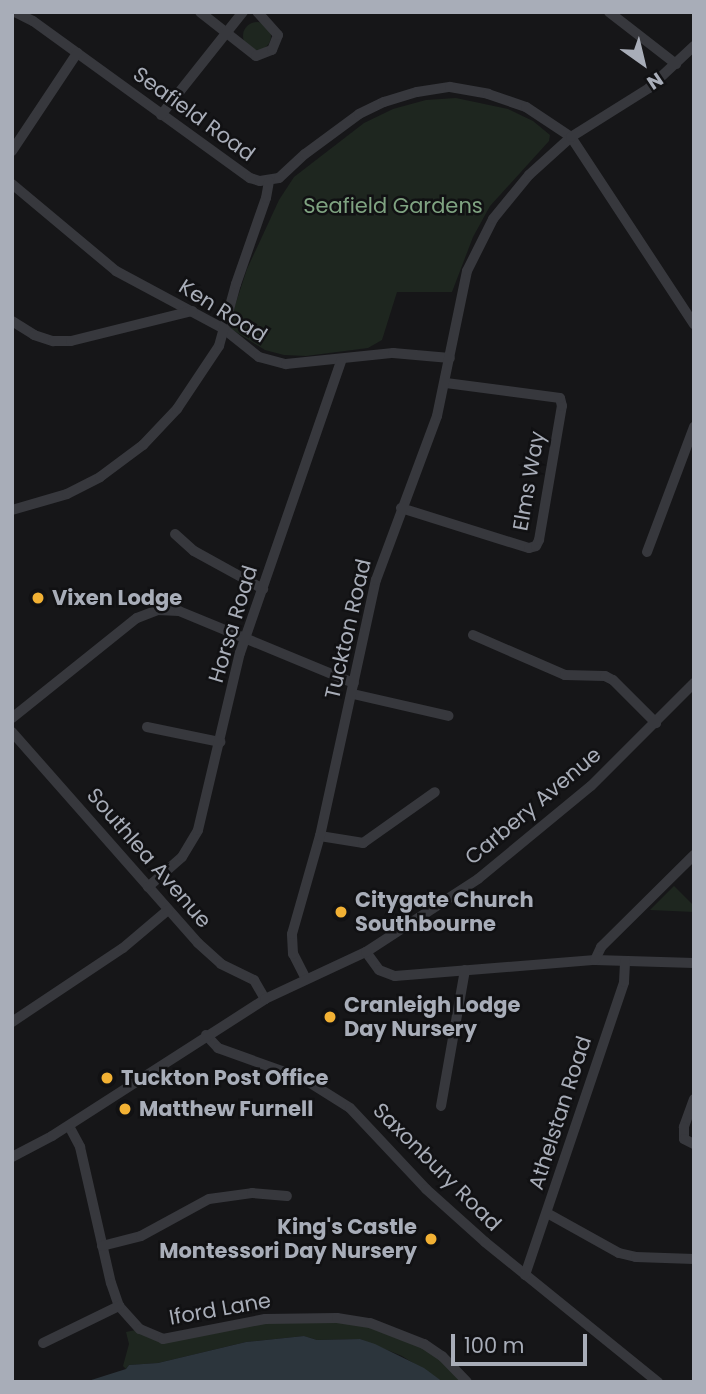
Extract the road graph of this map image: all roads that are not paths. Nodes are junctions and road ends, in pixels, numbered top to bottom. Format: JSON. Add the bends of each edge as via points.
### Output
{"nodes":[{"id":1,"x":15,"y":12,"type":"edge"},
{"id":2,"x":200,"y":12,"type":"edge"},
{"id":3,"x":243,"y":12,"type":"edge"},
{"id":4,"x":257,"y":12,"type":"edge"},
{"id":5,"x":609,"y":12,"type":"edge"},
{"id":6,"x":226,"y":34,"type":"junction"},
{"id":7,"x":694,"y":46,"type":"edge"},
{"id":8,"x":76,"y":53,"type":"junction"},
{"id":9,"x":676,"y":64,"type":"junction"},
{"id":10,"x":161,"y":115,"type":"junction"},
{"id":11,"x":570,"y":137,"type":"junction"},
{"id":12,"x":12,"y":152,"type":"edge"},
{"id":13,"x":269,"y":181,"type":"junction"},
{"id":14,"x":12,"y":184,"type":"edge"},
{"id":15,"x":192,"y":311,"type":"junction"},
{"id":16,"x":12,"y":321,"type":"edge"},
{"id":17,"x":694,"y":324,"type":"edge"},
{"id":18,"x":224,"y":329,"type":"junction"},
{"id":19,"x":450,"y":358,"type":"junction"},
{"id":20,"x":341,"y":361,"type":"junction"},
{"id":21,"x":446,"y":383,"type":"junction"},
{"id":22,"x":694,"y":427,"type":"edge"},
{"id":23,"x":401,"y":509,"type":"junction"},
{"id":24,"x":12,"y":510,"type":"edge"},
{"id":25,"x":175,"y":534,"type":"dead end"},
{"id":26,"x":647,"y":552,"type":"dead end"},
{"id":27,"x":263,"y":589,"type":"junction"},
{"id":28,"x":473,"y":635,"type":"dead end"},
{"id":29,"x":245,"y":638,"type":"junction"},
{"id":30,"x":694,"y":682,"type":"edge"},
{"id":31,"x":354,"y":689,"type":"junction"},
{"id":32,"x":449,"y":716,"type":"dead end"},
{"id":33,"x":12,"y":718,"type":"edge"},
{"id":34,"x":656,"y":723,"type":"junction"},
{"id":35,"x":147,"y":727,"type":"dead end"},
{"id":36,"x":12,"y":732,"type":"edge"},
{"id":37,"x":220,"y":742,"type":"junction"},
{"id":38,"x":435,"y":792,"type":"dead end"},
{"id":39,"x":320,"y":836,"type":"junction"},
{"id":40,"x":694,"y":855,"type":"edge"},
{"id":41,"x":148,"y":887,"type":"junction"},
{"id":42,"x":168,"y":910,"type":"junction"},
{"id":43,"x":366,"y":952,"type":"junction"},
{"id":44,"x":595,"y":960,"type":"junction"},
{"id":45,"x":625,"y":961,"type":"junction"},
{"id":46,"x":694,"y":962,"type":"edge"},
{"id":47,"x":465,"y":971,"type":"junction"},
{"id":48,"x":306,"y":979,"type":"junction"},
{"id":49,"x":265,"y":999,"type":"junction"},
{"id":50,"x":12,"y":1022,"type":"edge"},
{"id":51,"x":206,"y":1035,"type":"junction"},
{"id":52,"x":694,"y":1099,"type":"edge"},
{"id":53,"x":441,"y":1106,"type":"dead end"},
{"id":54,"x":69,"y":1126,"type":"junction"},
{"id":55,"x":694,"y":1144,"type":"edge"},
{"id":56,"x":13,"y":1155,"type":"edge"},
{"id":57,"x":287,"y":1196,"type":"dead end"},
{"id":58,"x":547,"y":1213,"type":"junction"},
{"id":59,"x":102,"y":1246,"type":"junction"},
{"id":60,"x":694,"y":1259,"type":"edge"},
{"id":61,"x":525,"y":1275,"type":"junction"},
{"id":62,"x":119,"y":1306,"type":"junction"},
{"id":63,"x":43,"y":1343,"type":"dead end"},
{"id":64,"x":467,"y":1382,"type":"edge"},
{"id":65,"x":657,"y":1382,"type":"edge"}],
"edges":[{"from":1,"to":8,"type":"street","name":"Seafield Road"},
{"from":2,"to":6,"type":"street"},
{"from":3,"to":6,"type":"street"},
{"from":4,"to":6,"type":"street","via":[[278,35],[272,50],[256,56]]},
{"from":5,"to":9,"type":"street"},
{"from":6,"to":10,"type":"street"},
{"from":7,"to":9,"type":"street","name":"Tuckton Road"},
{"from":8,"to":10,"type":"street","name":"Seafield Road"},
{"from":8,"to":12,"type":"street"},
{"from":9,"to":11,"type":"street","name":"Tuckton Road","via":[[649,88]]},
{"from":10,"to":13,"type":"street","name":"Seafield Road","via":[[250,178]]},
{"from":11,"to":13,"type":"street","name":"Seafield Road","via":[[526,107],[450,87],[384,102],[359,114],[279,178]]},
{"from":11,"to":17,"type":"street","name":"Seafield Road"},
{"from":11,"to":19,"type":"street","name":"Tuckton Road","via":[[529,175],[479,244],[464,283]]},
{"from":13,"to":18,"type":"street"},
{"from":14,"to":15,"type":"street","name":"Ken Road","via":[[116,271]]},
{"from":15,"to":16,"type":"street","via":[[71,341],[34,335]]},
{"from":15,"to":18,"type":"street","name":"Ken Road"},
{"from":18,"to":20,"type":"street","name":"Ken Road","via":[[259,357],[286,364]]},
{"from":18,"to":24,"type":"street","via":[[212,360],[193,388],[143,445],[82,486]]},
{"from":19,"to":20,"type":"street","name":"Ken Road","via":[[393,353]]},
{"from":19,"to":21,"type":"street","name":"Tuckton Road"},
{"from":20,"to":27,"type":"street","name":"Horsa Road"},
{"from":21,"to":23,"type":"street","name":"Tuckton Road"},
{"from":21,"to":23,"type":"street","name":"Elms Way","via":[[560,398],[539,540],[529,548]]},
{"from":22,"to":26,"type":"street"},
{"from":23,"to":31,"type":"street","name":"Tuckton Road","via":[[376,580]]},
{"from":25,"to":27,"type":"street","via":[[194,551]]},
{"from":27,"to":29,"type":"street","name":"Horsa Road"},
{"from":28,"to":34,"type":"street","via":[[565,675],[605,676]]},
{"from":29,"to":31,"type":"street"},
{"from":29,"to":33,"type":"street","via":[[179,611],[149,613]]},
{"from":29,"to":37,"type":"street","name":"Horsa Road"},
{"from":30,"to":34,"type":"street","name":"Carbery Avenue"},
{"from":31,"to":32,"type":"street"},
{"from":31,"to":39,"type":"street","name":"Tuckton Road"},
{"from":34,"to":43,"type":"street","name":"Carbery Avenue","via":[[514,851]]},
{"from":35,"to":37,"type":"street"},
{"from":36,"to":41,"type":"street","name":"Southlea Avenue"},
{"from":37,"to":41,"type":"street","name":"Horsa Road","via":[[192,844]]},
{"from":38,"to":39,"type":"street","via":[[363,843]]},
{"from":39,"to":48,"type":"street","name":"Tuckton Road","via":[[290,944]]},
{"from":40,"to":44,"type":"street","via":[[601,947]]},
{"from":41,"to":42,"type":"street","name":"Southlea Avenue"},
{"from":42,"to":49,"type":"street","name":"Southlea Avenue","via":[[221,964],[254,980]]},
{"from":42,"to":50,"type":"street","via":[[123,948]]},
{"from":43,"to":47,"type":"street","via":[[379,970],[395,976]]},
{"from":43,"to":48,"type":"street","name":"Carbery Avenue"},
{"from":44,"to":45,"type":"street"},
{"from":44,"to":47,"type":"street"},
{"from":45,"to":46,"type":"street"},
{"from":45,"to":58,"type":"street","name":"Athelstan Road","via":[[624,982]]},
{"from":47,"to":53,"type":"street"},
{"from":48,"to":49,"type":"street"},
{"from":49,"to":51,"type":"street"},
{"from":51,"to":54,"type":"street"},
{"from":51,"to":61,"type":"street","name":"Saxonbury Road","via":[[218,1048],[304,1079],[350,1108],[426,1189]]},
{"from":52,"to":55,"type":"street","via":[[684,1139]]},
{"from":54,"to":56,"type":"street"},
{"from":54,"to":59,"type":"street","name":"Iford Lane","via":[[80,1147]]},
{"from":57,"to":59,"type":"street","via":[[252,1193],[209,1199],[141,1236]]},
{"from":58,"to":60,"type":"street","via":[[620,1253]]},
{"from":58,"to":61,"type":"street","name":"Athelstan Road"},
{"from":59,"to":62,"type":"street","name":"Iford Lane"},
{"from":61,"to":65,"type":"street","name":"Saxonbury Road"},
{"from":62,"to":63,"type":"street"},
{"from":62,"to":64,"type":"street","name":"Iford Lane","via":[[129,1321],[163,1339],[265,1319],[337,1318],[370,1323],[424,1344]]}]}
